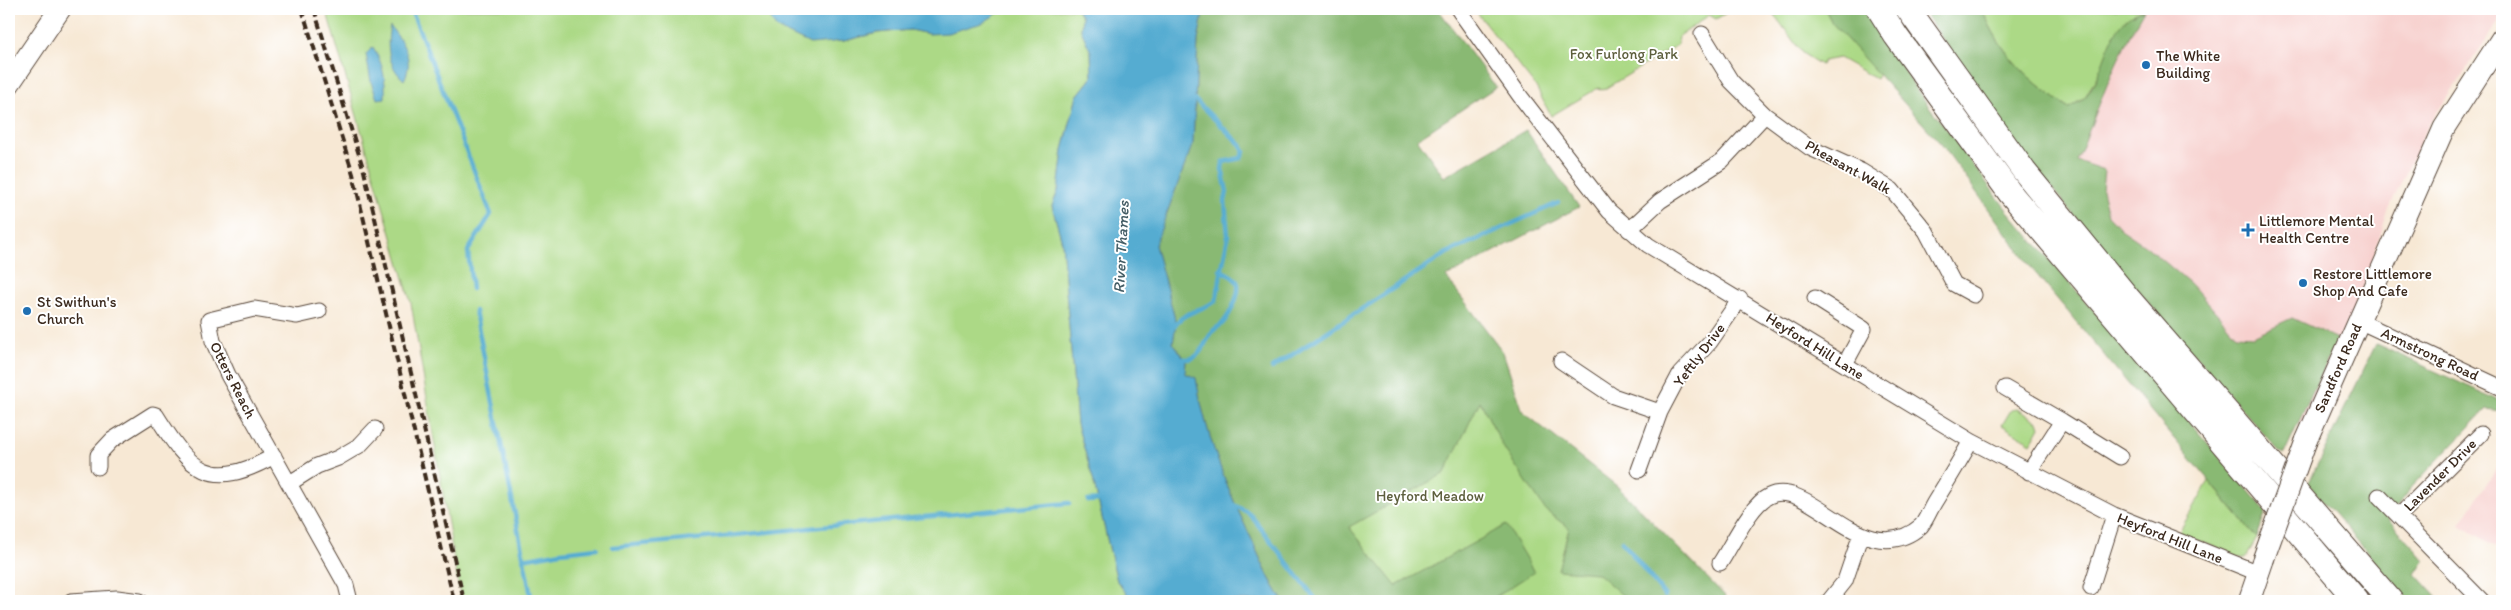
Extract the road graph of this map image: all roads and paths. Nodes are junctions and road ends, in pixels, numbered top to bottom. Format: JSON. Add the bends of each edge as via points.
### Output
{"nodes":[{"id":1,"x":60,"y":9,"type":"edge"},
{"id":2,"x":1458,"y":9,"type":"edge"},
{"id":3,"x":1879,"y":9,"type":"edge"},
{"id":4,"x":1908,"y":9,"type":"edge"},
{"id":5,"x":1702,"y":34,"type":"dead end"},
{"id":6,"x":2502,"y":38,"type":"edge"},
{"id":7,"x":9,"y":84,"type":"edge"},
{"id":8,"x":1765,"y":115,"type":"junction"},
{"id":9,"x":1630,"y":230,"type":"junction"},
{"id":10,"x":1974,"y":295,"type":"dead end"},
{"id":11,"x":1815,"y":298,"type":"dead end"},
{"id":12,"x":1740,"y":299,"type":"junction"},
{"id":13,"x":320,"y":312,"type":"dead end"},
{"id":14,"x":2359,"y":320,"type":"junction"},
{"id":15,"x":1561,"y":361,"type":"dead end"},
{"id":16,"x":1845,"y":364,"type":"junction"},
{"id":17,"x":2005,"y":388,"type":"dead end"},
{"id":18,"x":2502,"y":388,"type":"edge"},
{"id":19,"x":1660,"y":412,"type":"junction"},
{"id":20,"x":2062,"y":421,"type":"junction"},
{"id":21,"x":375,"y":429,"type":"dead end"},
{"id":22,"x":2481,"y":434,"type":"dead end"},
{"id":23,"x":1971,"y":441,"type":"junction"},
{"id":24,"x":274,"y":456,"type":"junction"},
{"id":25,"x":2120,"y":457,"type":"dead end"},
{"id":26,"x":98,"y":467,"type":"dead end"},
{"id":27,"x":1639,"y":470,"type":"dead end"},
{"id":28,"x":2029,"y":472,"type":"junction"},
{"id":29,"x":290,"y":483,"type":"junction"},
{"id":30,"x":2379,"y":496,"type":"dead end"},
{"id":31,"x":2114,"y":515,"type":"junction"},
{"id":32,"x":2399,"y":516,"type":"junction"},
{"id":33,"x":1861,"y":534,"type":"junction"},
{"id":34,"x":1720,"y":563,"type":"dead end"},
{"id":35,"x":2260,"y":567,"type":"junction"},
{"id":36,"x":2092,"y":588,"type":"dead end"},
{"id":37,"x":71,"y":601,"type":"edge"},
{"id":38,"x":140,"y":601,"type":"edge"},
{"id":39,"x":350,"y":601,"type":"edge"},
{"id":40,"x":1829,"y":601,"type":"edge"},
{"id":41,"x":2249,"y":601,"type":"edge"},
{"id":42,"x":2357,"y":601,"type":"edge"},
{"id":43,"x":2391,"y":601,"type":"edge"},
{"id":44,"x":2482,"y":601,"type":"edge"}],
"edges":[{"from":1,"to":7,"type":"street"},
{"from":2,"to":9,"type":"street","name":"Heyford Hill Lane","via":[[1608,210]]},
{"from":3,"to":42,"type":"main road","via":[[2010,193]]},
{"from":4,"to":43,"type":"main road","via":[[2036,186],[2134,305]]},
{"from":5,"to":8,"type":"street","name":"Pheasant Walk","via":[[1731,81]]},
{"from":6,"to":14,"type":"street","name":"Sandford Road","via":[[2444,128]]},
{"from":8,"to":9,"type":"street","via":[[1722,161],[1660,201]]},
{"from":8,"to":10,"type":"street","name":"Pheasant Walk","via":[[1810,148],[1862,171],[1892,190],[1926,231],[1954,284]]},
{"from":9,"to":12,"type":"street","name":"Heyford Hill Lane","via":[[1648,245]]},
{"from":11,"to":16,"type":"street","via":[[1864,329]]},
{"from":12,"to":16,"type":"street","name":"Heyford Hill Lane"},
{"from":12,"to":19,"type":"street","name":"Yeftly Drive","via":[[1710,342],[1680,374]]},
{"from":13,"to":24,"type":"street","name":"Otters Reach","via":[[297,316],[254,309],[209,320],[212,341],[228,376]]},
{"from":14,"to":18,"type":"street","name":"Armstrong Road"},
{"from":14,"to":35,"type":"street","name":"Sandford Road","bridge":true,"via":[[2306,441]]},
{"from":15,"to":19,"type":"street","via":[[1613,396]]},
{"from":16,"to":23,"type":"street","name":"Heyford Hill Lane"},
{"from":17,"to":20,"type":"street"},
{"from":19,"to":27,"type":"street","name":"Yeftly Drive"},
{"from":20,"to":25,"type":"street"},
{"from":20,"to":28,"type":"street"},
{"from":21,"to":29,"type":"street","via":[[360,445]]},
{"from":22,"to":32,"type":"street","name":"Lavender Drive"},
{"from":23,"to":28,"type":"street","name":"Heyford Hill Lane"},
{"from":23,"to":33,"type":"street","via":[[1922,525],[1902,538],[1887,540]]},
{"from":24,"to":26,"type":"street","via":[[251,469],[215,474],[188,461],[153,414],[105,446],[98,454]]},
{"from":24,"to":29,"type":"street","name":"Otters Reach"},
{"from":28,"to":31,"type":"street","name":"Heyford Hill Lane"},
{"from":29,"to":39,"type":"street","name":"Otters Reach","via":[[346,585]]},
{"from":30,"to":32,"type":"street","name":"Lavender Drive"},
{"from":31,"to":35,"type":"street","name":"Heyford Hill Lane"},
{"from":31,"to":36,"type":"street"},
{"from":32,"to":44,"type":"street","name":"Lavender Drive"},
{"from":33,"to":34,"type":"street","via":[[1792,494],[1770,495],[1756,506]]},
{"from":33,"to":40,"type":"street","via":[[1845,582]]},
{"from":35,"to":41,"type":"street","name":"Sandford Road"},
{"from":37,"to":38,"type":"street","via":[[117,598]]}]}
